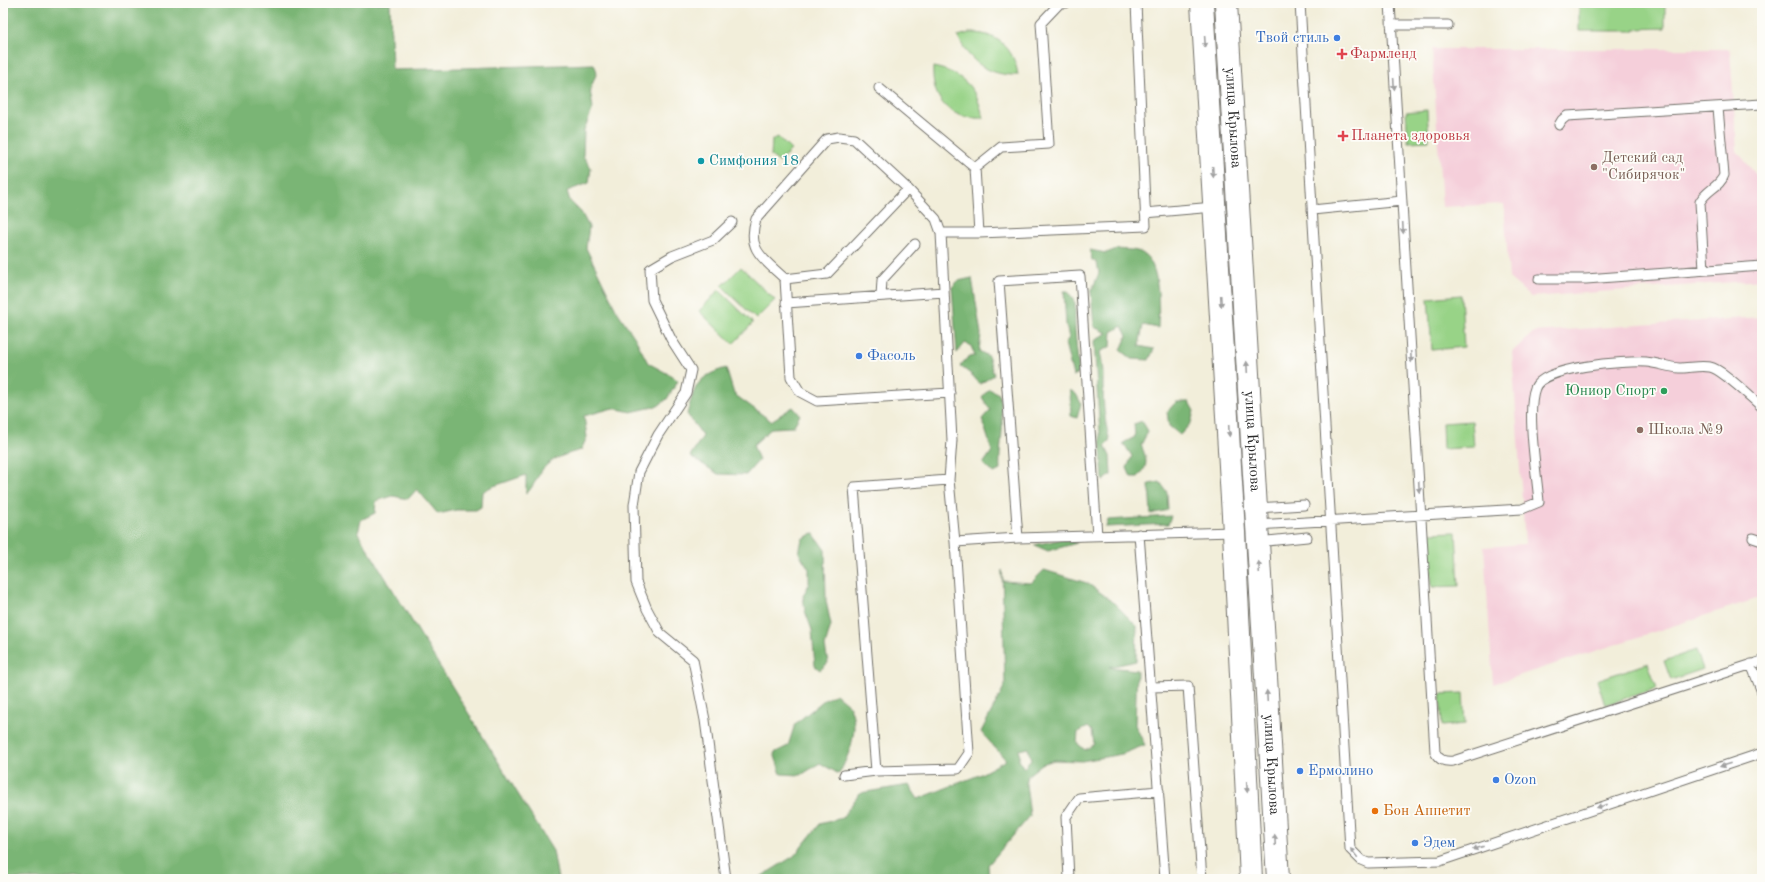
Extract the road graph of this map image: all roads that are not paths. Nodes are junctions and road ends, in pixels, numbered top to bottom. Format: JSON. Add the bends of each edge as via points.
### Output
{"nodes":[{"id":1,"x":1066,"y":3,"type":"edge"},
{"id":2,"x":1136,"y":3,"type":"edge"},
{"id":3,"x":1202,"y":3,"type":"edge"},
{"id":4,"x":1226,"y":3,"type":"edge"},
{"id":5,"x":1300,"y":3,"type":"edge"},
{"id":6,"x":1390,"y":3,"type":"edge"},
{"id":7,"x":1391,"y":25,"type":"junction"},
{"id":8,"x":1448,"y":25,"type":"dead end"},
{"id":9,"x":879,"y":88,"type":"dead end"},
{"id":10,"x":1762,"y":104,"type":"edge"},
{"id":11,"x":1718,"y":108,"type":"junction"},
{"id":12,"x":1559,"y":125,"type":"dead end"},
{"id":13,"x":975,"y":168,"type":"junction"},
{"id":14,"x":908,"y":190,"type":"junction"},
{"id":15,"x":1402,"y":201,"type":"junction"},
{"id":16,"x":1216,"y":207,"type":"junction"},
{"id":17,"x":1312,"y":210,"type":"junction"},
{"id":18,"x":1145,"y":213,"type":"junction"},
{"id":19,"x":732,"y":222,"type":"dead end"},
{"id":20,"x":941,"y":233,"type":"junction"},
{"id":21,"x":979,"y":233,"type":"junction"},
{"id":22,"x":915,"y":244,"type":"dead end"},
{"id":23,"x":1762,"y":266,"type":"edge"},
{"id":24,"x":1704,"y":270,"type":"junction"},
{"id":25,"x":785,"y":278,"type":"junction"},
{"id":26,"x":1539,"y":280,"type":"dead end"},
{"id":27,"x":944,"y":292,"type":"junction"},
{"id":28,"x":881,"y":296,"type":"junction"},
{"id":29,"x":786,"y":303,"type":"junction"},
{"id":30,"x":950,"y":393,"type":"junction"},
{"id":31,"x":1762,"y":407,"type":"edge"},
{"id":32,"x":949,"y":480,"type":"junction"},
{"id":33,"x":1304,"y":505,"type":"dead end"},
{"id":34,"x":1421,"y":515,"type":"junction"},
{"id":35,"x":1330,"y":521,"type":"junction"},
{"id":36,"x":1256,"y":525,"type":"junction"},
{"id":37,"x":1234,"y":532,"type":"junction"},
{"id":38,"x":1139,"y":534,"type":"junction"},
{"id":39,"x":1097,"y":536,"type":"junction"},
{"id":40,"x":1307,"y":537,"type":"dead end"},
{"id":41,"x":1018,"y":538,"type":"junction"},
{"id":42,"x":1753,"y":538,"type":"dead end"},
{"id":43,"x":955,"y":542,"type":"junction"},
{"id":44,"x":1762,"y":542,"type":"edge"},
{"id":45,"x":1762,"y":661,"type":"edge"},
{"id":46,"x":1751,"y":664,"type":"junction"},
{"id":47,"x":1151,"y":687,"type":"junction"},
{"id":48,"x":1762,"y":692,"type":"edge"},
{"id":49,"x":1762,"y":753,"type":"edge"},
{"id":50,"x":876,"y":771,"type":"junction"},
{"id":51,"x":844,"y":775,"type":"dead end"},
{"id":52,"x":1160,"y":791,"type":"junction"},
{"id":53,"x":726,"y":879,"type":"edge"},
{"id":54,"x":1069,"y":879,"type":"edge"},
{"id":55,"x":1165,"y":879,"type":"edge"},
{"id":56,"x":1202,"y":879,"type":"edge"},
{"id":57,"x":1251,"y":879,"type":"edge"},
{"id":58,"x":1278,"y":879,"type":"edge"}],
"edges":[{"from":1,"to":13,"type":"lane","via":[[1060,3],[1041,23],[1049,144],[1001,147]]},
{"from":2,"to":18,"type":"lane"},
{"from":3,"to":16,"type":"main road","name":"улица Крылова","one_way":true},
{"from":36,"to":4,"type":"main road","name":"улица Крылова","one_way":true},
{"from":5,"to":17,"type":"lane"},
{"from":6,"to":7,"type":"lane"},
{"from":7,"to":8,"type":"lane"},
{"from":7,"to":15,"type":"lane","one_way":true},
{"from":9,"to":13,"type":"lane"},
{"from":10,"to":11,"type":"lane"},
{"from":11,"to":12,"type":"lane","via":[[1567,116]]},
{"from":11,"to":24,"type":"lane","via":[[1724,175],[1721,183],[1703,195],[1700,202]]},
{"from":13,"to":21,"type":"lane"},
{"from":14,"to":20,"type":"lane","via":[[936,219]]},
{"from":14,"to":25,"type":"lane","via":[[827,274]]},
{"from":14,"to":25,"type":"lane","via":[[854,139],[839,136],[827,139],[756,219],[752,232],[757,253]]},
{"from":15,"to":17,"type":"lane"},
{"from":15,"to":34,"type":"lane","one_way":true},
{"from":16,"to":18,"type":"lane"},
{"from":16,"to":37,"type":"main road","name":"улица Крылова","one_way":true},
{"from":17,"to":35,"type":"lane"},
{"from":18,"to":21,"type":"lane","via":[[1146,226]]},
{"from":19,"to":53,"type":"lane","via":[[713,240],[672,256],[650,269],[652,300],[671,339],[691,370],[686,394],[658,435],[639,472],[634,505],[636,582],[660,633],[693,660],[705,720]]},
{"from":20,"to":21,"type":"lane"},
{"from":20,"to":27,"type":"lane"},
{"from":22,"to":28,"type":"lane","via":[[882,280]]},
{"from":23,"to":24,"type":"lane"},
{"from":24,"to":26,"type":"lane"},
{"from":25,"to":29,"type":"lane"},
{"from":27,"to":28,"type":"lane"},
{"from":27,"to":30,"type":"lane"},
{"from":28,"to":29,"type":"lane"},
{"from":29,"to":30,"type":"lane","via":[[791,377],[800,392],[817,401]]},
{"from":30,"to":32,"type":"lane","via":[[952,440]]},
{"from":31,"to":34,"type":"lane","via":[[1722,371],[1709,366],[1679,368],[1647,362],[1612,362],[1543,378],[1535,386],[1531,403],[1539,502],[1522,509]]},
{"from":32,"to":43,"type":"lane"},
{"from":32,"to":50,"type":"lane","via":[[854,487]]},
{"from":33,"to":36,"type":"lane"},
{"from":34,"to":35,"type":"lane"},
{"from":34,"to":46,"type":"lane","via":[[1436,752],[1442,760],[1453,761]]},
{"from":35,"to":36,"type":"lane"},
{"from":49,"to":35,"type":"lane","one_way":true,"via":[[1440,860],[1368,863],[1361,860],[1350,849],[1349,840]]},
{"from":36,"to":40,"type":"lane"},
{"from":58,"to":36,"type":"main road","name":"улица Крылова","one_way":true},
{"from":37,"to":38,"type":"lane"},
{"from":37,"to":57,"type":"main road","name":"улица Крылова","one_way":true},
{"from":38,"to":39,"type":"lane"},
{"from":38,"to":47,"type":"lane"},
{"from":39,"to":41,"type":"lane"},
{"from":39,"to":41,"type":"lane","via":[[1080,276],[999,281]]},
{"from":41,"to":43,"type":"lane"},
{"from":42,"to":44,"type":"lane"},
{"from":43,"to":50,"type":"lane","via":[[969,753],[958,769]]},
{"from":45,"to":46,"type":"lane"},
{"from":46,"to":48,"type":"lane"},
{"from":47,"to":52,"type":"lane"},
{"from":47,"to":56,"type":"lane","via":[[1188,686]]},
{"from":50,"to":51,"type":"lane"},
{"from":52,"to":54,"type":"lane","via":[[1079,798],[1066,817]]},
{"from":52,"to":55,"type":"lane"}]}
